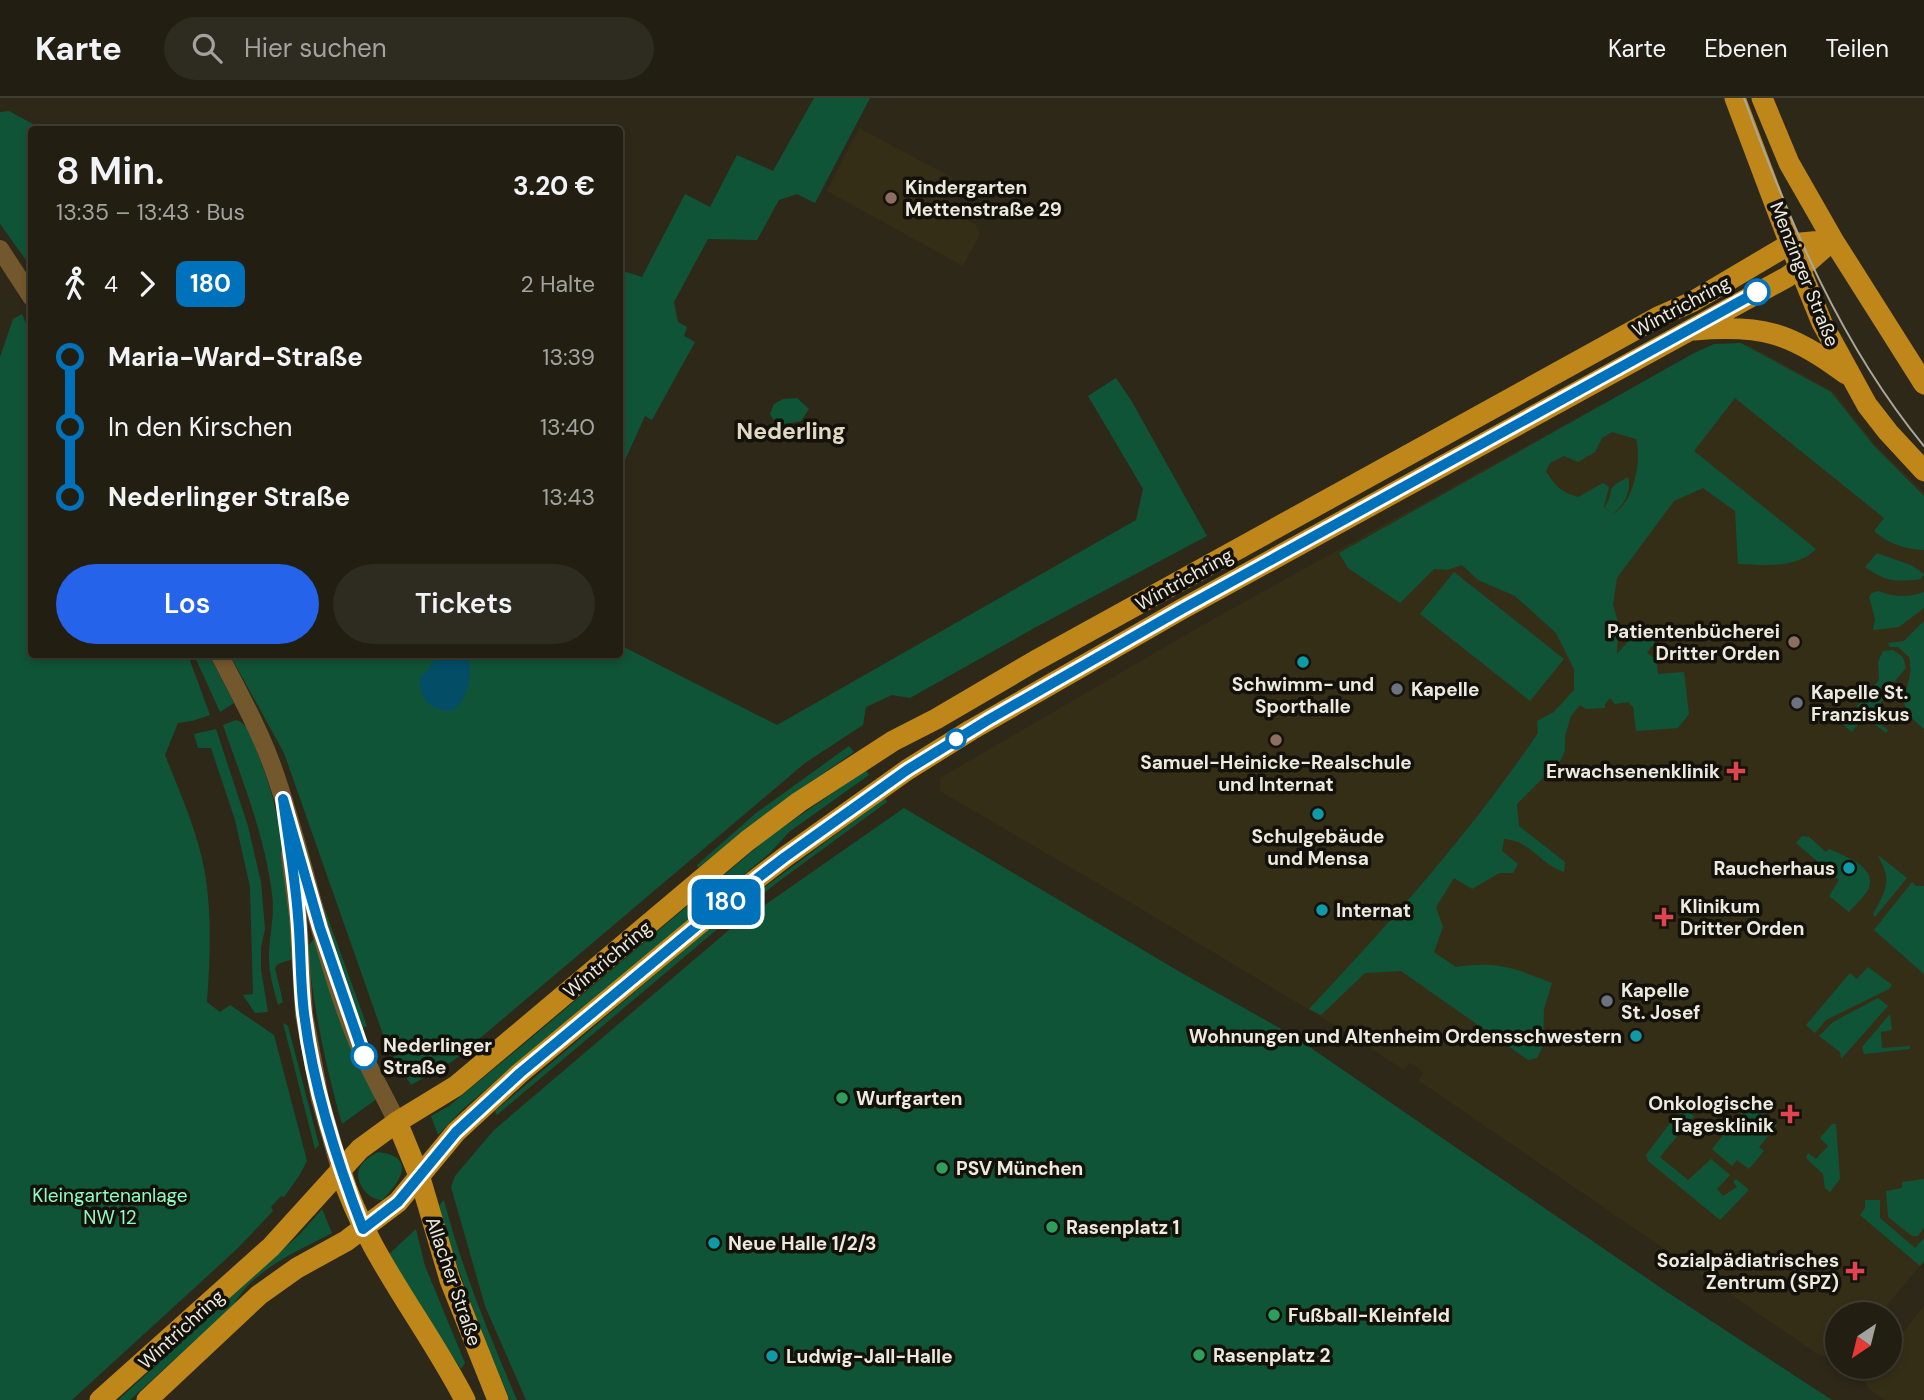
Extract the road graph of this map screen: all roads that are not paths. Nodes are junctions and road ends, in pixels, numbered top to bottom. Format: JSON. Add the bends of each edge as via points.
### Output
{"nodes":[{"id":1,"x":1735,"y":98,"type":"edge"},
{"id":2,"x":1762,"y":98,"type":"edge"},
{"id":3,"x":1833,"y":240,"type":"junction"},
{"id":4,"x":1790,"y":244,"type":"junction"},
{"id":5,"x":0,"y":250,"type":"edge"},
{"id":6,"x":1800,"y":269,"type":"junction"},
{"id":7,"x":28,"y":292,"type":"edge"},
{"id":8,"x":1686,"y":331,"type":"junction"},
{"id":9,"x":1850,"y":377,"type":"junction"},
{"id":10,"x":1924,"y":384,"type":"edge"},
{"id":11,"x":1924,"y":471,"type":"edge"},
{"id":12,"x":221,"y":658,"type":"edge"},
{"id":13,"x":283,"y":799,"type":"junction"},
{"id":14,"x":397,"y":1122,"type":"junction"},
{"id":15,"x":341,"y":1169,"type":"junction"},
{"id":16,"x":420,"y":1178,"type":"junction"},
{"id":17,"x":363,"y":1229,"type":"junction"},
{"id":18,"x":100,"y":1400,"type":"edge"},
{"id":19,"x":147,"y":1400,"type":"edge"},
{"id":20,"x":465,"y":1400,"type":"edge"},
{"id":21,"x":498,"y":1400,"type":"edge"}],
"edges":[{"from":1,"to":4,"type":"main road","name":"Menzinger Straße"},
{"from":2,"to":3,"type":"main road","name":"Menzinger Straße","via":[[1789,163]]},
{"from":3,"to":4,"type":"main road","name":"Wintrichring"},
{"from":3,"to":6,"type":"main road","name":"Wintrichring"},
{"from":3,"to":10,"type":"main road","name":"Menzinger Straße"},
{"from":4,"to":6,"type":"main road","name":"Menzinger Straße"},
{"from":4,"to":14,"type":"main road","name":"Wintrichring","via":[[893,741],[768,825],[456,1086]]},
{"from":5,"to":7,"type":"street"},
{"from":6,"to":8,"type":"main road","name":"Wintrichring"},
{"from":6,"to":9,"type":"main road","name":"Menzinger Straße"},
{"from":8,"to":9,"type":"main road","via":[[1768,331],[1809,348]]},
{"from":8,"to":16,"type":"main road","name":"Wintrichring","via":[[1182,609],[907,770],[726,902],[520,1073],[456,1132]]},
{"from":9,"to":11,"type":"main road","name":"Menzinger Straße","via":[[1888,432]]},
{"from":12,"to":13,"type":"street","via":[[261,736]]},
{"from":13,"to":14,"type":"street","via":[[355,1034]]},
{"from":13,"to":15,"type":"street","via":[[298,916],[304,1014],[320,1099]]},
{"from":14,"to":15,"type":"main road","name":"Wintrichring"},
{"from":14,"to":16,"type":"main road","name":"Allacher Straße"},
{"from":15,"to":17,"type":"main road"},
{"from":15,"to":18,"type":"main road","name":"Wintrichring","via":[[271,1247]]},
{"from":16,"to":17,"type":"main road","name":"Wintrichring"},
{"from":16,"to":21,"type":"main road","name":"Allacher Straße","via":[[450,1280]]},
{"from":17,"to":19,"type":"main road","name":"Wintrichring","via":[[269,1288]]},
{"from":17,"to":20,"type":"main road","name":"Allacher Straße"}]}
